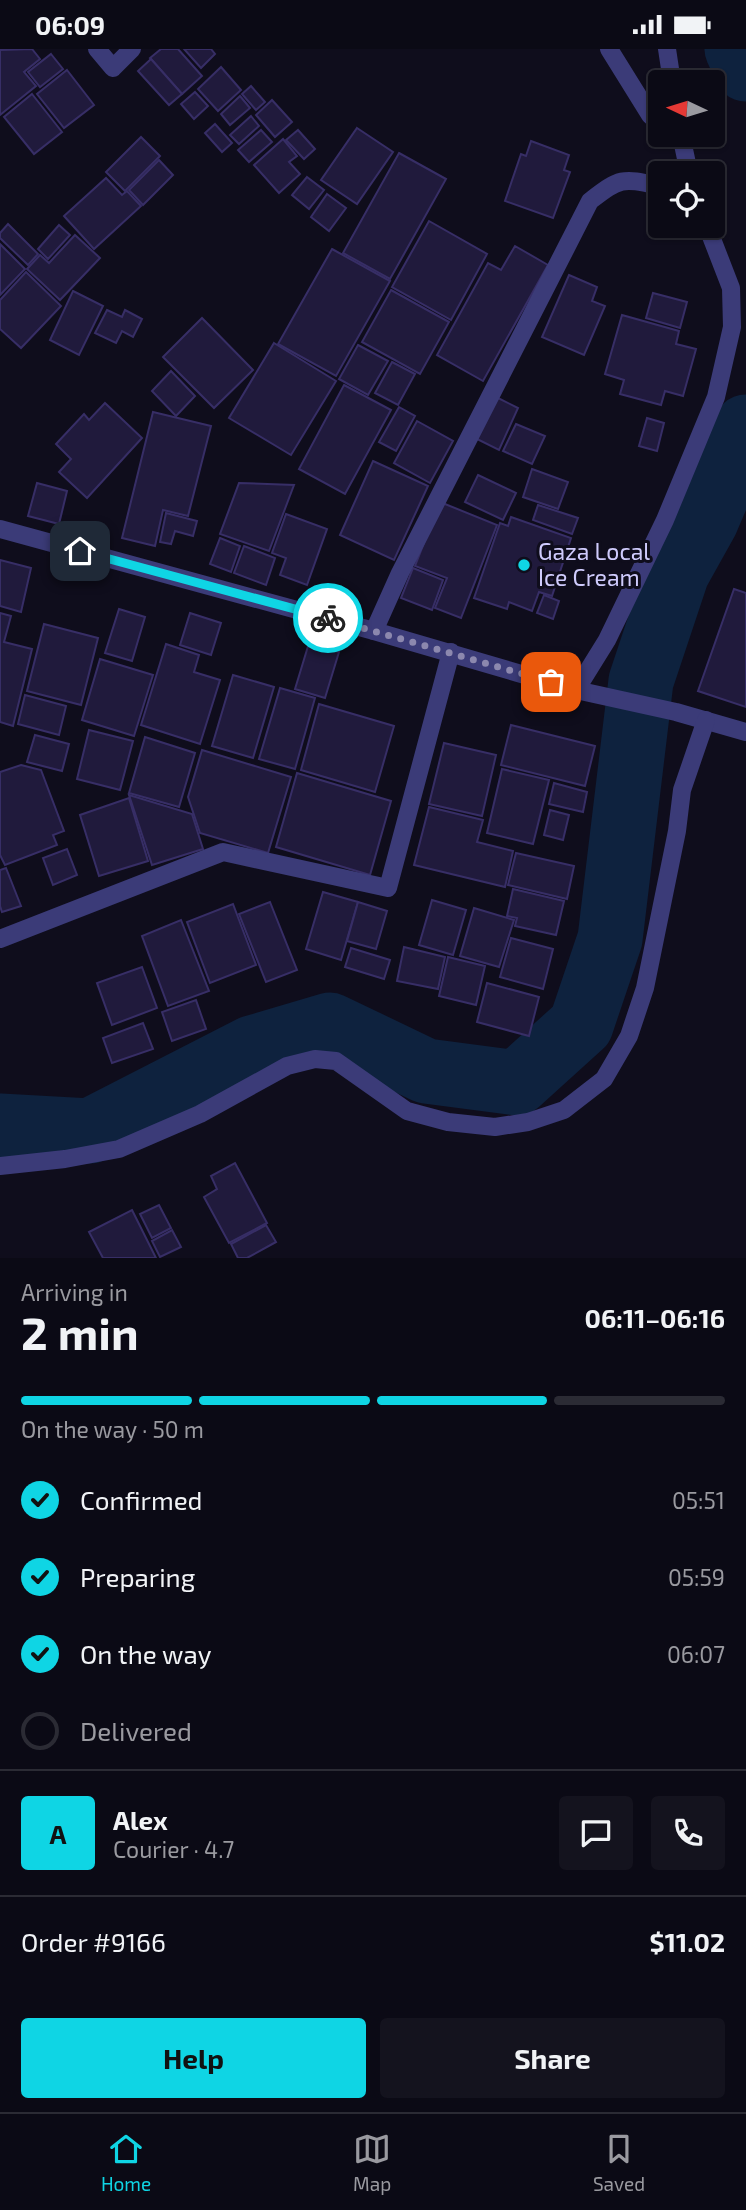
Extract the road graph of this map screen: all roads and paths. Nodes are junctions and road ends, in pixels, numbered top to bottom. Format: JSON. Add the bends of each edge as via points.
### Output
{"nodes":[{"id":1,"x":97,"y":49,"type":"edge"},
{"id":2,"x":132,"y":49,"type":"edge"},
{"id":3,"x":609,"y":49,"type":"edge"},
{"id":4,"x":667,"y":49,"type":"edge"},
{"id":5,"x":670,"y":70,"type":"edge"},
{"id":6,"x":648,"y":112,"type":"edge"},
{"id":7,"x":648,"y":183,"type":"edge"},
{"id":8,"x":712,"y":238,"type":"edge"},
{"id":9,"x":0,"y":529,"type":"edge"},
{"id":10,"x":374,"y":631,"type":"junction"},
{"id":11,"x":451,"y":652,"type":"junction"},
{"id":12,"x":576,"y":690,"type":"junction"},
{"id":13,"x":706,"y":720,"type":"junction"},
{"id":14,"x":746,"y":732,"type":"edge"},
{"id":15,"x":0,"y":939,"type":"edge"},
{"id":16,"x":0,"y":1166,"type":"edge"}],
"edges":[{"from":1,"to":2,"type":"street","via":[[113,68]]},
{"from":3,"to":6,"type":"street"},
{"from":4,"to":5,"type":"street"},
{"from":7,"to":10,"type":"street","via":[[626,179],[590,201]]},
{"from":8,"to":12,"type":"street","via":[[731,288],[732,327],[716,397],[665,520],[607,640]]},
{"from":9,"to":10,"type":"street"},
{"from":10,"to":11,"type":"street"},
{"from":11,"to":12,"type":"street"},
{"from":11,"to":15,"type":"street","via":[[388,888],[223,852]]},
{"from":12,"to":13,"type":"street"},
{"from":13,"to":14,"type":"street"},
{"from":13,"to":16,"type":"street","via":[[682,790],[645,988],[629,1036],[604,1079],[564,1110],[495,1127],[448,1122],[407,1111],[336,1062],[315,1059],[287,1066],[200,1114],[119,1149]]}]}
